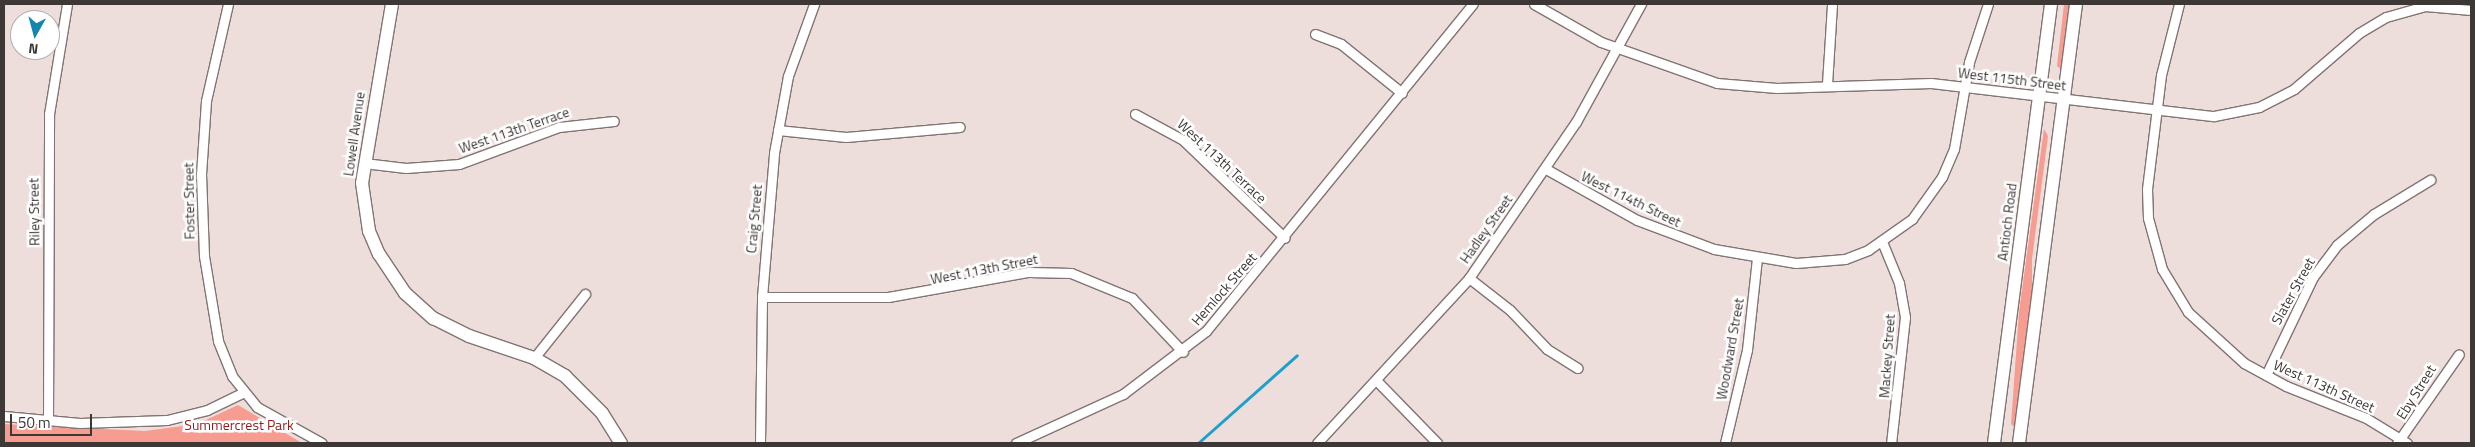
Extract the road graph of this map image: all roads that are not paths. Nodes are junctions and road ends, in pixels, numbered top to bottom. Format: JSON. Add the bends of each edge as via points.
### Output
{"nodes":[{"id":1,"x":66,"y":4,"type":"edge"},
{"id":2,"x":228,"y":4,"type":"edge"},
{"id":3,"x":392,"y":4,"type":"edge"},
{"id":4,"x":814,"y":4,"type":"edge"},
{"id":5,"x":1473,"y":4,"type":"edge"},
{"id":6,"x":1534,"y":4,"type":"edge"},
{"id":7,"x":1641,"y":4,"type":"edge"},
{"id":8,"x":1832,"y":4,"type":"edge"},
{"id":9,"x":1988,"y":4,"type":"edge"},
{"id":10,"x":2051,"y":4,"type":"edge"},
{"id":11,"x":2076,"y":4,"type":"edge"},
{"id":12,"x":2179,"y":4,"type":"edge"},
{"id":13,"x":2471,"y":10,"type":"edge"},
{"id":14,"x":1315,"y":34,"type":"dead end"},
{"id":15,"x":1618,"y":49,"type":"junction"},
{"id":16,"x":1828,"y":84,"type":"junction"},
{"id":17,"x":1965,"y":87,"type":"junction"},
{"id":18,"x":1402,"y":93,"type":"junction"},
{"id":19,"x":2039,"y":95,"type":"junction"},
{"id":20,"x":2063,"y":98,"type":"junction"},
{"id":21,"x":2156,"y":112,"type":"junction"},
{"id":22,"x":1135,"y":114,"type":"dead end"},
{"id":23,"x":614,"y":120,"type":"dead end"},
{"id":24,"x":960,"y":127,"type":"dead end"},
{"id":25,"x":778,"y":130,"type":"junction"},
{"id":26,"x":364,"y":163,"type":"junction"},
{"id":27,"x":1546,"y":169,"type":"junction"},
{"id":28,"x":2430,"y":180,"type":"dead end"},
{"id":29,"x":1285,"y":238,"type":"junction"},
{"id":30,"x":1883,"y":244,"type":"junction"},
{"id":31,"x":1756,"y":258,"type":"junction"},
{"id":32,"x":1469,"y":278,"type":"junction"},
{"id":33,"x":585,"y":294,"type":"dead end"},
{"id":34,"x":762,"y":297,"type":"junction"},
{"id":35,"x":1183,"y":352,"type":"junction"},
{"id":36,"x":2459,"y":354,"type":"dead end"},
{"id":37,"x":534,"y":358,"type":"junction"},
{"id":38,"x":1577,"y":368,"type":"dead end"},
{"id":39,"x":2266,"y":375,"type":"junction"},
{"id":40,"x":1377,"y":381,"type":"junction"},
{"id":41,"x":244,"y":392,"type":"junction"},
{"id":42,"x":4,"y":416,"type":"edge"},
{"id":43,"x":48,"y":421,"type":"junction"},
{"id":44,"x":2402,"y":442,"type":"edge"},
{"id":45,"x":322,"y":443,"type":"edge"},
{"id":46,"x":620,"y":443,"type":"edge"},
{"id":47,"x":760,"y":443,"type":"edge"},
{"id":48,"x":1016,"y":443,"type":"edge"},
{"id":49,"x":1317,"y":443,"type":"edge"},
{"id":50,"x":1437,"y":443,"type":"edge"},
{"id":51,"x":1725,"y":443,"type":"edge"},
{"id":52,"x":1891,"y":443,"type":"edge"},
{"id":53,"x":1994,"y":443,"type":"edge"},
{"id":54,"x":2019,"y":443,"type":"edge"}],
"edges":[{"from":1,"to":43,"type":"street","name":"Riley Street","via":[[49,123]]},
{"from":2,"to":41,"type":"street","name":"Foster Street","via":[[206,102],[201,204],[218,341]]},
{"from":3,"to":26,"type":"main road","name":"Lowell Avenue"},
{"from":4,"to":25,"type":"street","name":"Craig Street","via":[[797,44]]},
{"from":5,"to":18,"type":"street","name":"Hemlock Street"},
{"from":6,"to":15,"type":"street","name":"West 115th Street"},
{"from":7,"to":15,"type":"street","name":"Hadley Street"},
{"from":8,"to":16,"type":"street"},
{"from":9,"to":17,"type":"street"},
{"from":10,"to":19,"type":"main road","name":"Antioch Road"},
{"from":11,"to":20,"type":"main road"},
{"from":12,"to":21,"type":"street","name":"West 113th Street","via":[[2168,39]]},
{"from":13,"to":21,"type":"street","name":"West 115th Street","via":[[2430,6],[2386,17],[2359,33],[2294,89],[2259,106],[2214,116]]},
{"from":14,"to":18,"type":"street","via":[[1341,44]]},
{"from":15,"to":16,"type":"street","name":"West 115th Street","via":[[1717,83],[1751,87]]},
{"from":15,"to":27,"type":"street","name":"Hadley Street"},
{"from":16,"to":17,"type":"street","name":"West 115th Street","via":[[1904,82]]},
{"from":17,"to":19,"type":"street","name":"West 115th Street"},
{"from":17,"to":30,"type":"street","via":[[1954,149],[1942,177],[1912,219]]},
{"from":18,"to":29,"type":"street","name":"Hemlock Street"},
{"from":19,"to":20,"type":"street","name":"West 115th Street"},
{"from":19,"to":53,"type":"main road","name":"Antioch Road"},
{"from":20,"to":21,"type":"street","name":"West 115th Street"},
{"from":20,"to":54,"type":"main road"},
{"from":21,"to":39,"type":"street","name":"West 113th Street","via":[[2148,218],[2162,269],[2188,312],[2209,335]]},
{"from":22,"to":29,"type":"street","name":"West 113th Terrace","via":[[1173,131]]},
{"from":23,"to":26,"type":"street","name":"West 113th Terrace","via":[[559,127],[459,164],[406,168]]},
{"from":24,"to":25,"type":"street","via":[[846,137]]},
{"from":25,"to":34,"type":"street","name":"Craig Street"},
{"from":26,"to":37,"type":"main road","name":"Lowell Avenue","via":[[362,183],[369,231],[386,268],[406,293],[444,324]]},
{"from":27,"to":31,"type":"street","name":"West 114th Street","via":[[1604,204],[1678,238]]},
{"from":27,"to":32,"type":"street","name":"Hadley Street"},
{"from":28,"to":39,"type":"street","name":"Slater Street","via":[[2374,214],[2337,245],[2309,284]]},
{"from":29,"to":35,"type":"street","name":"Hemlock Street","via":[[1232,305]]},
{"from":30,"to":31,"type":"street","name":"West 114th Street","via":[[1822,262]]},
{"from":30,"to":52,"type":"street","name":"Mackey Street","via":[[1899,283],[1904,317]]},
{"from":31,"to":51,"type":"street","name":"Woodward Street","via":[[1747,350]]},
{"from":32,"to":38,"type":"street","via":[[1510,310],[1547,349]]},
{"from":32,"to":40,"type":"street","name":"Hadley Street"},
{"from":33,"to":37,"type":"street"},
{"from":34,"to":35,"type":"street","name":"West 113th Street","via":[[888,297],[1029,272],[1071,273],[1132,298]]},
{"from":34,"to":47,"type":"street","name":"Craig Street"},
{"from":35,"to":48,"type":"street","name":"Hemlock Street","via":[[1116,398]]},
{"from":36,"to":44,"type":"street","name":"Eby Street"},
{"from":37,"to":46,"type":"main road","name":"Lowell Avenue","via":[[585,393]]},
{"from":39,"to":44,"type":"street","name":"West 113th Street","via":[[2366,418]]},
{"from":40,"to":49,"type":"street","name":"Hadley Street"},
{"from":40,"to":50,"type":"street"},
{"from":41,"to":43,"type":"street","via":[[208,410],[167,420]]},
{"from":41,"to":45,"type":"street","name":"Foster Street","via":[[276,422]]},
{"from":42,"to":43,"type":"street"}]}
